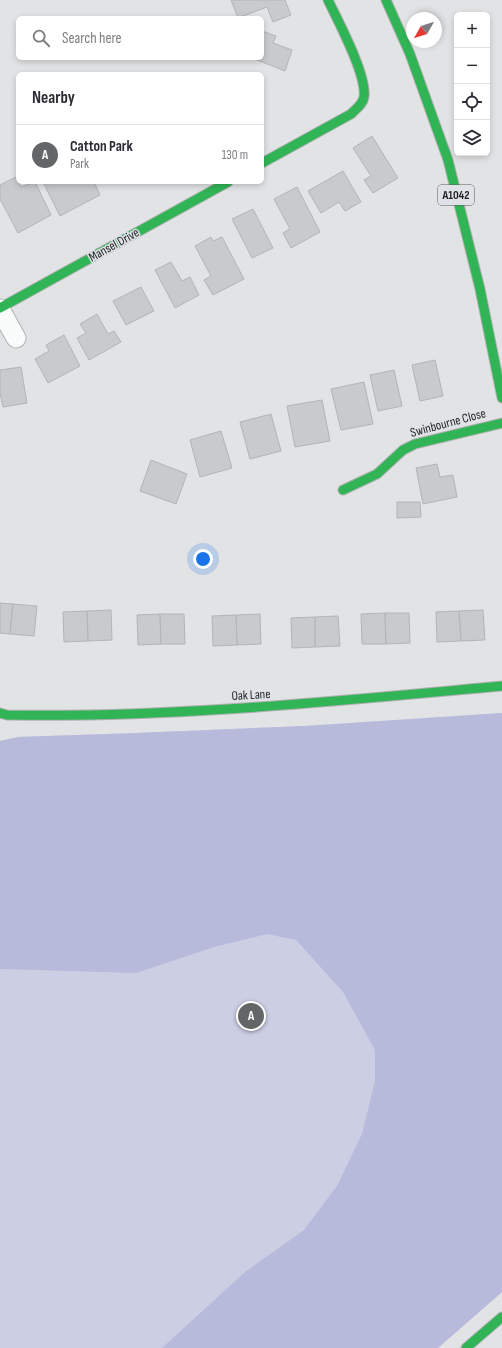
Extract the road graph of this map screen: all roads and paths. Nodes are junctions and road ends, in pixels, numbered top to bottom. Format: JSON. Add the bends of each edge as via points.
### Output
{"nodes":[{"id":1,"x":328,"y":0,"type":"edge"},
{"id":2,"x":386,"y":0,"type":"edge"},
{"id":3,"x":264,"y":162,"type":"edge"},
{"id":4,"x":224,"y":184,"type":"edge"},
{"id":5,"x":0,"y":308,"type":"edge"},
{"id":6,"x":16,"y":338,"type":"dead end"},
{"id":7,"x":502,"y":398,"type":"edge"},
{"id":8,"x":502,"y":423,"type":"edge"},
{"id":9,"x":342,"y":490,"type":"dead end"},
{"id":10,"x":502,"y":686,"type":"edge"},
{"id":11,"x":0,"y":713,"type":"edge"},
{"id":12,"x":502,"y":1317,"type":"edge"},
{"id":13,"x":496,"y":1335,"type":"dead end"},
{"id":14,"x":477,"y":1338,"type":"junction"},
{"id":15,"x":466,"y":1348,"type":"edge"}],
"edges":[{"from":1,"to":3,"type":"main road","via":[[359,71],[364,97],[351,114]]},
{"from":2,"to":7,"type":"main road","number":"A1042","via":[[410,54],[448,160],[480,289]]},
{"from":4,"to":5,"type":"main road","name":"Mansel Drive"},
{"from":5,"to":6,"type":"street","name":"Mansel Drive"},
{"from":8,"to":9,"type":"main road","name":"Swinbourne Close","via":[[415,444],[403,450],[377,474]]},
{"from":10,"to":11,"type":"main road","name":"Oak Lane","via":[[282,706],[67,716]]},
{"from":12,"to":14,"type":"main road"},
{"from":13,"to":14,"type":"main road"},
{"from":14,"to":15,"type":"main road"}]}
